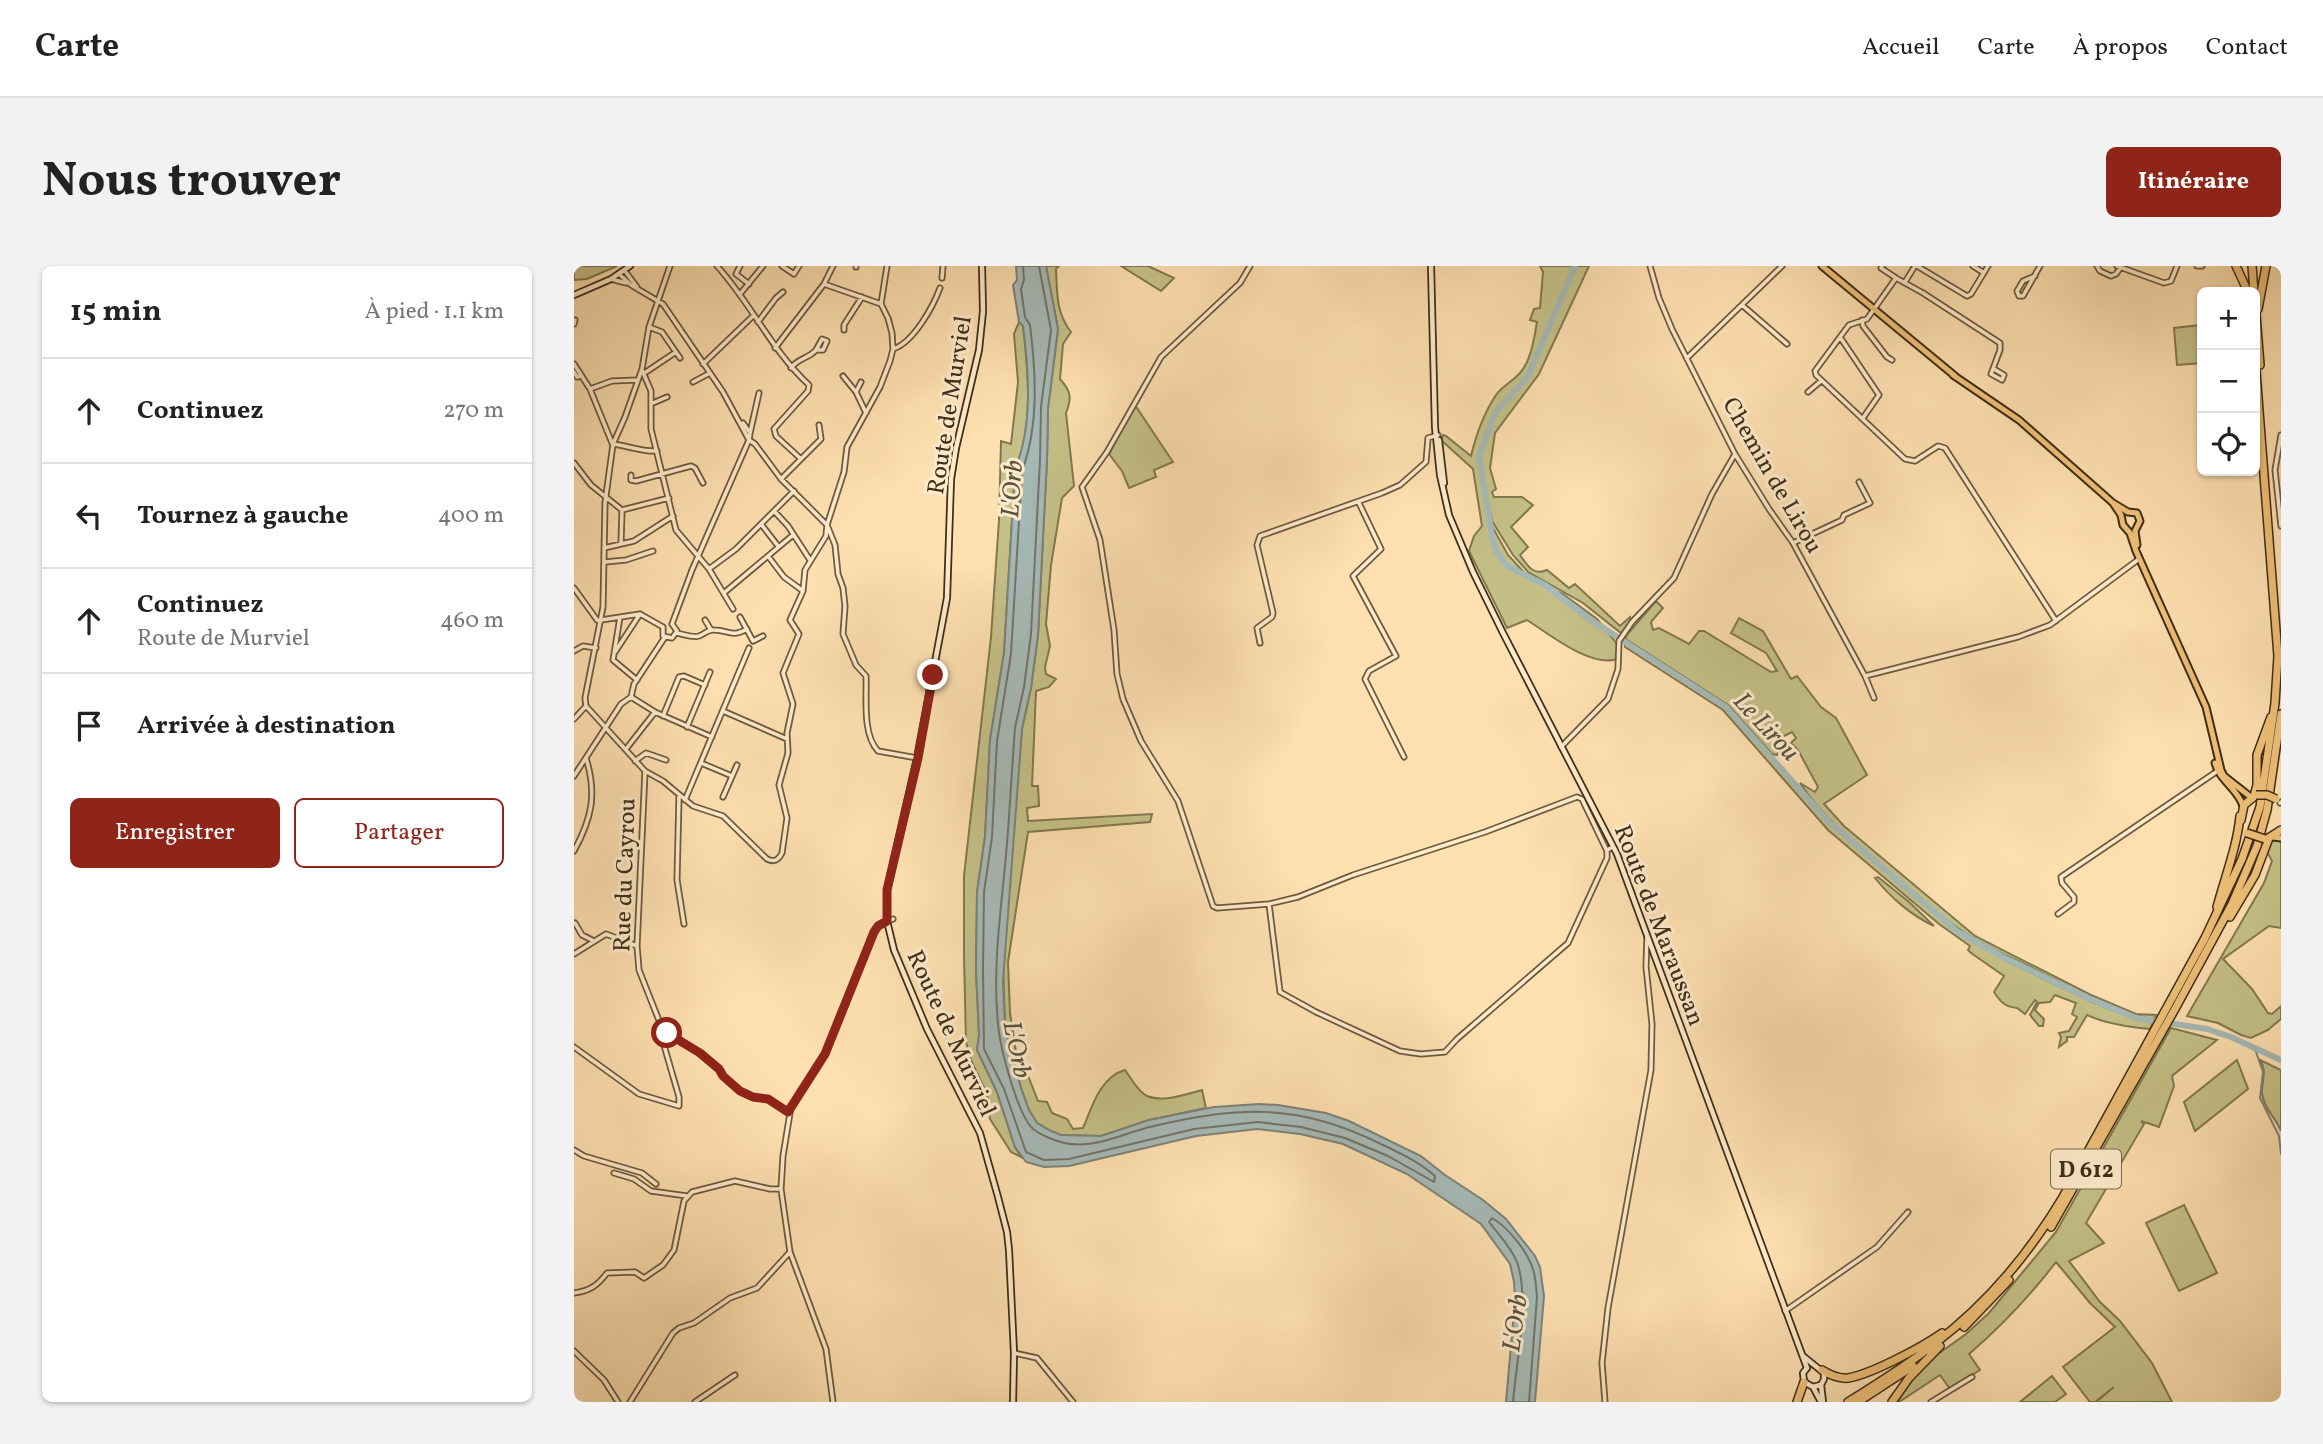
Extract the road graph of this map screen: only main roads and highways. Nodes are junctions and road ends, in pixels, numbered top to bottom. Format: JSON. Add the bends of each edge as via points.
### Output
{"nodes":[{"id":1,"x":630,"y":266,"type":"edge"},
{"id":2,"x":982,"y":266,"type":"edge"},
{"id":3,"x":1432,"y":266,"type":"edge"},
{"id":4,"x":1822,"y":266,"type":"edge"},
{"id":5,"x":2236,"y":266,"type":"edge"},
{"id":6,"x":2250,"y":266,"type":"edge"},
{"id":7,"x":2266,"y":266,"type":"edge"},
{"id":8,"x":2248,"y":287,"type":"edge"},
{"id":9,"x":2251,"y":287,"type":"edge"},
{"id":10,"x":574,"y":295,"type":"edge"},
{"id":11,"x":2260,"y":297,"type":"edge"},
{"id":12,"x":2259,"y":350,"type":"edge"},
{"id":13,"x":2259,"y":413,"type":"edge"},
{"id":14,"x":2113,"y":503,"type":"junction"},
{"id":15,"x":2127,"y":512,"type":"junction"},
{"id":16,"x":2122,"y":518,"type":"junction"},
{"id":17,"x":2124,"y":527,"type":"junction"},
{"id":18,"x":2136,"y":528,"type":"junction"},
{"id":19,"x":2139,"y":558,"type":"junction"},
{"id":20,"x":2281,"y":642,"type":"edge"},
{"id":21,"x":2276,"y":703,"type":"junction"},
{"id":22,"x":2281,"y":714,"type":"edge"},
{"id":23,"x":2219,"y":770,"type":"junction"},
{"id":24,"x":2254,"y":797,"type":"junction"},
{"id":25,"x":2279,"y":801,"type":"edge"},
{"id":26,"x":2241,"y":813,"type":"junction"},
{"id":27,"x":2281,"y":830,"type":"edge"},
{"id":28,"x":2272,"y":838,"type":"edge"},
{"id":29,"x":2217,"y":935,"type":"junction"},
{"id":30,"x":2205,"y":938,"type":"junction"},
{"id":31,"x":2172,"y":1007,"type":"junction"},
{"id":32,"x":2153,"y":1040,"type":"junction"},
{"id":33,"x":1971,"y":1312,"type":"junction"},
{"id":34,"x":1940,"y":1346,"type":"junction"},
{"id":35,"x":1802,"y":1355,"type":"junction"},
{"id":36,"x":1807,"y":1368,"type":"junction"},
{"id":37,"x":1819,"y":1368,"type":"junction"},
{"id":38,"x":1804,"y":1382,"type":"junction"},
{"id":39,"x":1821,"y":1385,"type":"junction"},
{"id":40,"x":1813,"y":1387,"type":"junction"},
{"id":41,"x":1013,"y":1402,"type":"edge"},
{"id":42,"x":1797,"y":1402,"type":"edge"},
{"id":43,"x":1822,"y":1402,"type":"edge"},
{"id":44,"x":1849,"y":1402,"type":"edge"},
{"id":45,"x":1858,"y":1402,"type":"edge"},
{"id":46,"x":1892,"y":1402,"type":"edge"}],
"edges":[{"from":1,"to":10,"type":"main road"},
{"from":2,"to":41,"type":"main road","name":"Route de Murviel","via":[[981,339],[951,479],[947,598],[918,758],[887,890],[887,921],[894,950],[927,1029],[984,1145],[1007,1232]]},
{"from":3,"to":35,"type":"main road","name":"Route de Maraussan","via":[[1437,435],[1452,522],[1478,583],[1613,847]]},
{"from":4,"to":14,"type":"main road","via":[[2036,434]]},
{"from":5,"to":8,"type":"highway"},
{"from":6,"to":9,"type":"highway"},
{"from":7,"to":11,"type":"highway"},
{"from":12,"to":20,"type":"highway"},
{"from":13,"to":21,"type":"highway","via":[[2278,656]]},
{"from":14,"to":15,"type":"main road"},
{"from":14,"to":16,"type":"main road"},
{"from":15,"to":16,"type":"main road"},
{"from":15,"to":18,"type":"main road","via":[[2139,517]]},
{"from":16,"to":17,"type":"main road"},
{"from":17,"to":18,"type":"main road"},
{"from":17,"to":19,"type":"main road"},
{"from":18,"to":19,"type":"main road"},
{"from":19,"to":23,"type":"main road","via":[[2210,718]]},
{"from":21,"to":24,"type":"highway","via":[[2258,755]]},
{"from":21,"to":30,"type":"highway","via":[[2257,817]]},
{"from":22,"to":29,"type":"highway","via":[[2261,834]]},
{"from":23,"to":24,"type":"main road"},
{"from":23,"to":26,"type":"main road","via":[[2244,804]]},
{"from":24,"to":25,"type":"highway","bridge":true,"via":[[2267,795]]},
{"from":24,"to":26,"type":"highway"},
{"from":26,"to":28,"type":"highway","bridge":true,"via":[[2247,833]]},
{"from":26,"to":30,"type":"highway","number":"D 612"},
{"from":27,"to":28,"type":"highway"},
{"from":28,"to":29,"type":"highway","number":"D 612","via":[[2241,901]]},
{"from":29,"to":31,"type":"highway","number":"D 612"},
{"from":30,"to":31,"type":"highway","number":"D 612"},
{"from":31,"to":32,"type":"highway","number":"D 612"},
{"from":32,"to":33,"type":"highway","number":"D 612","via":[[2049,1220],[2010,1273]]},
{"from":32,"to":34,"type":"highway","number":"D 612","via":[[2046,1233],[1998,1294]]},
{"from":33,"to":37,"type":"highway","via":[[1925,1344],[1856,1375],[1835,1377]]},
{"from":33,"to":44,"type":"highway","number":"D 612","via":[[1926,1351]]},
{"from":34,"to":45,"type":"highway","number":"D 612"},
{"from":34,"to":46,"type":"highway"},
{"from":35,"to":36,"type":"main road","name":"Route de Maraussan"},
{"from":35,"to":37,"type":"main road","name":"Route de Maraussan"},
{"from":36,"to":37,"type":"main road"},
{"from":36,"to":38,"type":"main road"},
{"from":37,"to":39,"type":"main road","via":[[1824,1379]]},
{"from":38,"to":40,"type":"main road"},
{"from":38,"to":42,"type":"highway"},
{"from":39,"to":40,"type":"main road"},
{"from":39,"to":43,"type":"main road"},
{"from":40,"to":43,"type":"main road"}]}
